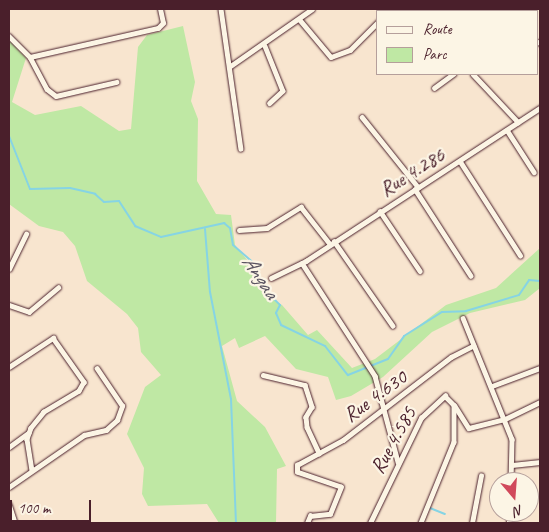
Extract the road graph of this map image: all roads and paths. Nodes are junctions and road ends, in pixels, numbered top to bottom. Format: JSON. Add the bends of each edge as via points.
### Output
{"nodes":[{"id":1,"x":160,"y":9,"type":"edge"},
{"id":2,"x":220,"y":9,"type":"edge"},
{"id":3,"x":311,"y":9,"type":"edge"},
{"id":4,"x":300,"y":20,"type":"junction"},
{"id":5,"x":376,"y":24,"type":"edge"},
{"id":6,"x":9,"y":36,"type":"edge"},
{"id":7,"x":265,"y":46,"type":"junction"},
{"id":8,"x":30,"y":56,"type":"junction"},
{"id":9,"x":229,"y":67,"type":"junction"},
{"id":10,"x":451,"y":75,"type":"edge"},
{"id":11,"x":474,"y":75,"type":"edge"},
{"id":12,"x":116,"y":82,"type":"dead end"},
{"id":13,"x":434,"y":88,"type":"dead end"},
{"id":14,"x":270,"y":103,"type":"dead end"},
{"id":15,"x":540,"y":108,"type":"edge"},
{"id":16,"x":362,"y":117,"type":"dead end"},
{"id":17,"x":518,"y":122,"type":"junction"},
{"id":18,"x":507,"y":130,"type":"junction"},
{"id":19,"x":241,"y":149,"type":"dead end"},
{"id":20,"x":460,"y":161,"type":"junction"},
{"id":21,"x":534,"y":172,"type":"dead end"},
{"id":22,"x":416,"y":188,"type":"junction"},
{"id":23,"x":380,"y":211,"type":"junction"},
{"id":24,"x":239,"y":230,"type":"dead end"},
{"id":25,"x":26,"y":234,"type":"dead end"},
{"id":26,"x":332,"y":243,"type":"junction"},
{"id":27,"x":520,"y":256,"type":"dead end"},
{"id":28,"x":302,"y":263,"type":"junction"},
{"id":29,"x":9,"y":269,"type":"edge"},
{"id":30,"x":420,"y":271,"type":"dead end"},
{"id":31,"x":471,"y":276,"type":"dead end"},
{"id":32,"x":271,"y":278,"type":"dead end"},
{"id":33,"x":58,"y":288,"type":"dead end"},
{"id":34,"x":9,"y":304,"type":"edge"},
{"id":35,"x":462,"y":318,"type":"dead end"},
{"id":36,"x":393,"y":326,"type":"dead end"},
{"id":37,"x":473,"y":346,"type":"junction"},
{"id":38,"x":9,"y":367,"type":"edge"},
{"id":39,"x":540,"y":368,"type":"edge"},
{"id":40,"x":97,"y":369,"type":"dead end"},
{"id":41,"x":263,"y":375,"type":"dead end"},
{"id":42,"x":492,"y":386,"type":"junction"},
{"id":43,"x":540,"y":402,"type":"edge"},
{"id":44,"x":454,"y":405,"type":"junction"},
{"id":45,"x":382,"y":412,"type":"junction"},
{"id":46,"x":506,"y":419,"type":"junction"},
{"id":47,"x":28,"y":433,"type":"junction"},
{"id":48,"x":9,"y":447,"type":"edge"},
{"id":49,"x":319,"y":453,"type":"junction"},
{"id":50,"x":398,"y":462,"type":"junction"},
{"id":51,"x":540,"y":462,"type":"edge"},
{"id":52,"x":512,"y":466,"type":"junction"},
{"id":53,"x":32,"y":470,"type":"junction"},
{"id":54,"x":512,"y":472,"type":"edge"},
{"id":55,"x":481,"y":476,"type":"dead end"},
{"id":56,"x":9,"y":488,"type":"edge"},
{"id":57,"x":9,"y":504,"type":"edge"},
{"id":58,"x":15,"y":523,"type":"edge"},
{"id":59,"x":307,"y":523,"type":"edge"},
{"id":60,"x":370,"y":523,"type":"edge"},
{"id":61,"x":421,"y":523,"type":"edge"},
{"id":62,"x":472,"y":523,"type":"edge"}],
"edges":[{"from":1,"to":8,"type":"street","via":[[161,26]]},
{"from":2,"to":9,"type":"street"},
{"from":3,"to":4,"type":"street"},
{"from":4,"to":5,"type":"street","via":[[331,57],[350,50]]},
{"from":4,"to":7,"type":"street"},
{"from":6,"to":8,"type":"street"},
{"from":7,"to":9,"type":"street"},
{"from":7,"to":14,"type":"street","via":[[283,91]]},
{"from":8,"to":12,"type":"street","via":[[52,95]]},
{"from":9,"to":19,"type":"street"},
{"from":10,"to":13,"type":"street"},
{"from":11,"to":17,"type":"street"},
{"from":15,"to":17,"type":"street","name":"Rue 4.286"},
{"from":16,"to":22,"type":"street"},
{"from":17,"to":18,"type":"street","name":"Rue 4.286"},
{"from":18,"to":20,"type":"street","name":"Rue 4.286"},
{"from":18,"to":21,"type":"street"},
{"from":20,"to":22,"type":"street","name":"Rue 4.286"},
{"from":20,"to":27,"type":"street"},
{"from":22,"to":23,"type":"street","name":"Rue 4.286"},
{"from":22,"to":31,"type":"street"},
{"from":23,"to":26,"type":"street","name":"Rue 4.286"},
{"from":23,"to":30,"type":"street"},
{"from":24,"to":26,"type":"street","via":[[267,228],[301,207]]},
{"from":25,"to":29,"type":"street"},
{"from":26,"to":28,"type":"street","name":"Rue 4.286"},
{"from":26,"to":36,"type":"street"},
{"from":28,"to":32,"type":"street","name":"Rue 4.286"},
{"from":28,"to":45,"type":"street","via":[[375,376],[382,392]]},
{"from":33,"to":34,"type":"street","via":[[29,312]]},
{"from":35,"to":37,"type":"street"},
{"from":37,"to":42,"type":"street"},
{"from":37,"to":45,"type":"street","name":"Rue 4.630","via":[[451,357]]},
{"from":38,"to":47,"type":"street","via":[[53,338],[85,384],[44,412]]},
{"from":39,"to":42,"type":"street"},
{"from":40,"to":53,"type":"street","via":[[122,408],[112,425],[84,435],[72,448]]},
{"from":41,"to":49,"type":"street","via":[[305,385],[312,407],[306,417],[307,427]]},
{"from":42,"to":46,"type":"street"},
{"from":43,"to":46,"type":"street"},
{"from":44,"to":46,"type":"street","via":[[469,428]]},
{"from":44,"to":50,"type":"street","name":"Rue 4.585","via":[[445,396],[430,407]]},
{"from":44,"to":61,"type":"street","via":[[454,443]]},
{"from":45,"to":49,"type":"street","name":"Rue 4.630"},
{"from":45,"to":50,"type":"street"},
{"from":46,"to":52,"type":"street"},
{"from":47,"to":48,"type":"street"},
{"from":47,"to":53,"type":"street"},
{"from":49,"to":59,"type":"street","name":"Rue 4.630","via":[[296,469],[341,487],[330,514],[310,516]]},
{"from":50,"to":60,"type":"street","name":"Rue 4.585"},
{"from":51,"to":52,"type":"street"},
{"from":52,"to":54,"type":"street"},
{"from":53,"to":56,"type":"street"},
{"from":55,"to":62,"type":"street"},
{"from":57,"to":58,"type":"street"}]}
